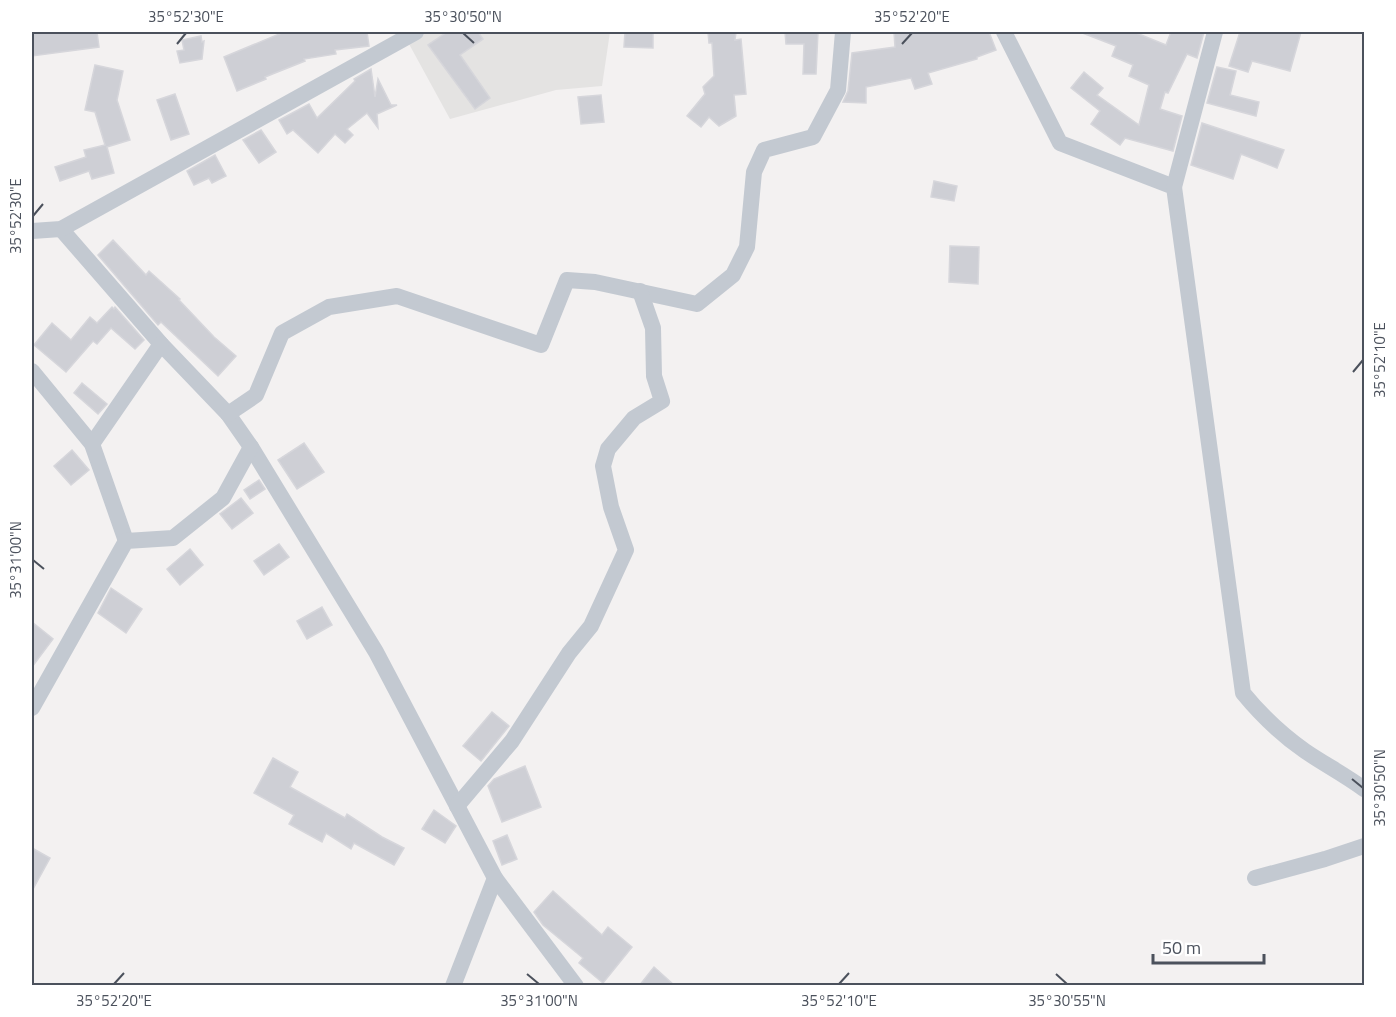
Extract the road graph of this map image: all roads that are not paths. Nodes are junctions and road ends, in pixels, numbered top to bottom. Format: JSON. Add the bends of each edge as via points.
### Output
{"nodes":[{"id":1,"x":416,"y":32,"type":"edge"},
{"id":2,"x":843,"y":32,"type":"edge"},
{"id":3,"x":1004,"y":32,"type":"edge"},
{"id":4,"x":1215,"y":32,"type":"edge"},
{"id":5,"x":1174,"y":188,"type":"junction"},
{"id":6,"x":62,"y":229,"type":"junction"},
{"id":7,"x":32,"y":231,"type":"edge"},
{"id":8,"x":640,"y":291,"type":"junction"},
{"id":9,"x":161,"y":344,"type":"junction"},
{"id":10,"x":32,"y":370,"type":"edge"},
{"id":11,"x":228,"y":414,"type":"junction"},
{"id":12,"x":92,"y":444,"type":"junction"},
{"id":13,"x":251,"y":447,"type":"junction"},
{"id":14,"x":126,"y":541,"type":"junction"},
{"id":15,"x":32,"y":708,"type":"edge"},
{"id":16,"x":1365,"y":789,"type":"edge"},
{"id":17,"x":457,"y":806,"type":"junction"},
{"id":18,"x":1365,"y":846,"type":"edge"},
{"id":19,"x":495,"y":878,"type":"junction"},
{"id":20,"x":1255,"y":878,"type":"dead end"},
{"id":21,"x":453,"y":986,"type":"edge"},
{"id":22,"x":576,"y":986,"type":"edge"}],
"edges":[{"from":1,"to":6,"type":"street"},
{"from":2,"to":8,"type":"street","via":[[838,90],[813,137],[764,150],[757,164],[747,247],[733,275],[697,304]]},
{"from":3,"to":5,"type":"street","via":[[1060,143]]},
{"from":4,"to":5,"type":"street"},
{"from":5,"to":16,"type":"street","via":[[1243,693],[1302,750]]},
{"from":6,"to":7,"type":"street"},
{"from":6,"to":9,"type":"street"},
{"from":8,"to":11,"type":"street","via":[[567,280],[541,345],[397,296],[329,307],[282,333],[256,394]]},
{"from":8,"to":17,"type":"street","via":[[653,328],[654,376],[662,401],[634,418],[608,449],[603,466],[611,507],[626,550],[591,626],[512,741]]},
{"from":9,"to":11,"type":"street"},
{"from":9,"to":12,"type":"street"},
{"from":10,"to":12,"type":"street"},
{"from":11,"to":13,"type":"street"},
{"from":12,"to":14,"type":"street"},
{"from":13,"to":14,"type":"street","via":[[223,498],[173,538]]},
{"from":13,"to":17,"type":"street","via":[[376,652]]},
{"from":14,"to":15,"type":"street"},
{"from":17,"to":19,"type":"street"},
{"from":18,"to":20,"type":"street"},
{"from":19,"to":21,"type":"street"},
{"from":19,"to":22,"type":"street"}]}
